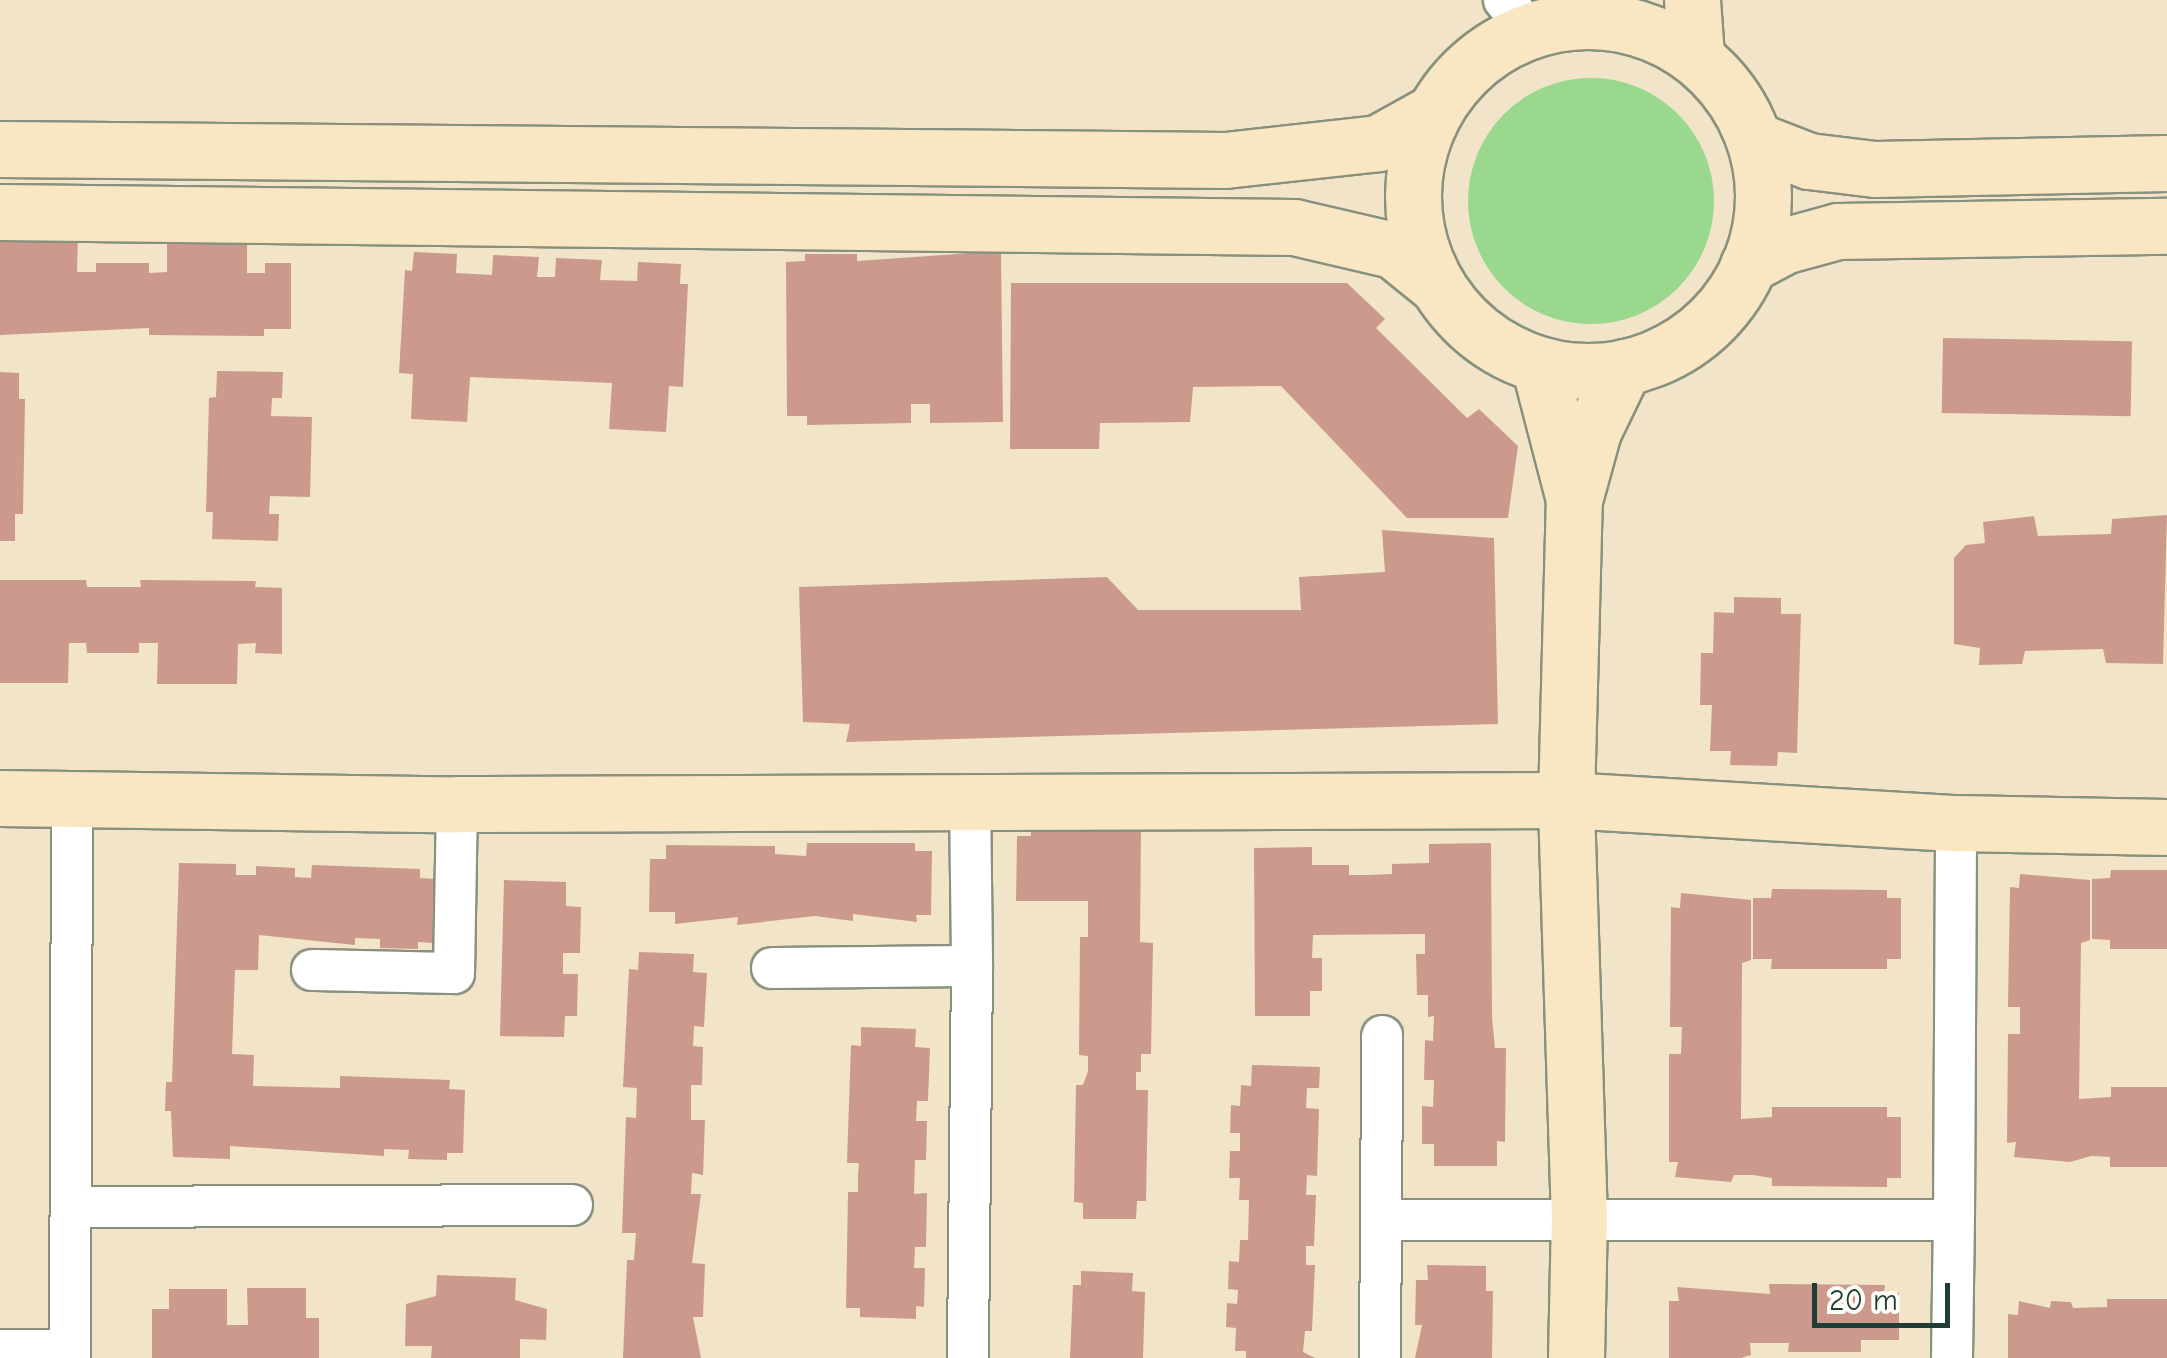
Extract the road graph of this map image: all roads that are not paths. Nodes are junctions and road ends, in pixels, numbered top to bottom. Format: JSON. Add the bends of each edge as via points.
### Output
{"nodes":[{"id":1,"x":1692,"y":0,"type":"edge"},
{"id":2,"x":1615,"y":10,"type":"edge"},
{"id":3,"x":1516,"y":15,"type":"edge"},
{"id":4,"x":1696,"y":56,"type":"junction"},
{"id":5,"x":1434,"y":112,"type":"junction"},
{"id":6,"x":1755,"y":140,"type":"junction"},
{"id":7,"x":0,"y":148,"type":"edge"},
{"id":8,"x":2167,"y":163,"type":"edge"},
{"id":9,"x":0,"y":212,"type":"edge"},
{"id":10,"x":2167,"y":226,"type":"edge"},
{"id":11,"x":1748,"y":265,"type":"junction"},
{"id":12,"x":1435,"y":284,"type":"junction"},
{"id":13,"x":1539,"y":365,"type":"junction"},
{"id":14,"x":1624,"y":368,"type":"junction"},
{"id":15,"x":1574,"y":500,"type":"junction"},
{"id":16,"x":0,"y":798,"type":"edge"},
{"id":17,"x":970,"y":798,"type":"junction"},
{"id":18,"x":72,"y":800,"type":"junction"},
{"id":19,"x":1566,"y":800,"type":"junction"},
{"id":20,"x":457,"y":804,"type":"junction"},
{"id":21,"x":1956,"y":824,"type":"junction"},
{"id":22,"x":2167,"y":827,"type":"edge"},
{"id":23,"x":972,"y":966,"type":"junction"},
{"id":24,"x":772,"y":968,"type":"dead end"},
{"id":25,"x":312,"y":970,"type":"dead end"},
{"id":26,"x":1382,"y":1036,"type":"dead end"},
{"id":27,"x":572,"y":1205,"type":"dead end"},
{"id":28,"x":71,"y":1206,"type":"junction"},
{"id":29,"x":1381,"y":1220,"type":"junction"},
{"id":30,"x":1579,"y":1220,"type":"junction"},
{"id":31,"x":1954,"y":1220,"type":"junction"},
{"id":32,"x":0,"y":1350,"type":"edge"},
{"id":33,"x":70,"y":1354,"type":"edge"},
{"id":34,"x":968,"y":1358,"type":"edge"},
{"id":35,"x":1380,"y":1358,"type":"edge"},
{"id":36,"x":1576,"y":1358,"type":"edge"},
{"id":37,"x":1952,"y":1358,"type":"edge"}],
"edges":[{"from":1,"to":4,"type":"main road"},
{"from":2,"to":3,"type":"main road"},
{"from":2,"to":4,"type":"main road"},
{"from":3,"to":5,"type":"main road"},
{"from":4,"to":6,"type":"main road","via":[[1731,94]]},
{"from":5,"to":7,"type":"main road","via":[[1378,143],[1225,160]]},
{"from":5,"to":12,"type":"main road","via":[[1417,154],[1412,198],[1418,242]]},
{"from":6,"to":8,"type":"main road","via":[[1809,160],[1874,169]]},
{"from":6,"to":11,"type":"main road","via":[[1761,224]]},
{"from":9,"to":12,"type":"main road","via":[[1294,227],[1393,250]]},
{"from":10,"to":11,"type":"main road","via":[[1838,232],[1783,246]]},
{"from":11,"to":14,"type":"main road","via":[[1728,301],[1699,330]]},
{"from":12,"to":13,"type":"main road","via":[[1463,320],[1497,347]]},
{"from":13,"to":14,"type":"main road"},
{"from":13,"to":15,"type":"main road"},
{"from":14,"to":15,"type":"main road","via":[[1593,431]]},
{"from":15,"to":19,"type":"main road"},
{"from":16,"to":18,"type":"main road"},
{"from":17,"to":19,"type":"main road"},
{"from":17,"to":20,"type":"main road"},
{"from":17,"to":23,"type":"street"},
{"from":18,"to":20,"type":"main road"},
{"from":18,"to":28,"type":"street"},
{"from":19,"to":21,"type":"main road"},
{"from":19,"to":30,"type":"main road"},
{"from":20,"to":25,"type":"street","via":[[454,973]]},
{"from":21,"to":22,"type":"main road"},
{"from":21,"to":31,"type":"street"},
{"from":23,"to":24,"type":"street"},
{"from":23,"to":34,"type":"street"},
{"from":26,"to":29,"type":"street"},
{"from":27,"to":28,"type":"street"},
{"from":28,"to":33,"type":"street"},
{"from":29,"to":30,"type":"street"},
{"from":29,"to":35,"type":"street"},
{"from":30,"to":31,"type":"street"},
{"from":30,"to":36,"type":"main road"},
{"from":31,"to":37,"type":"street"},
{"from":32,"to":33,"type":"street"}]}
